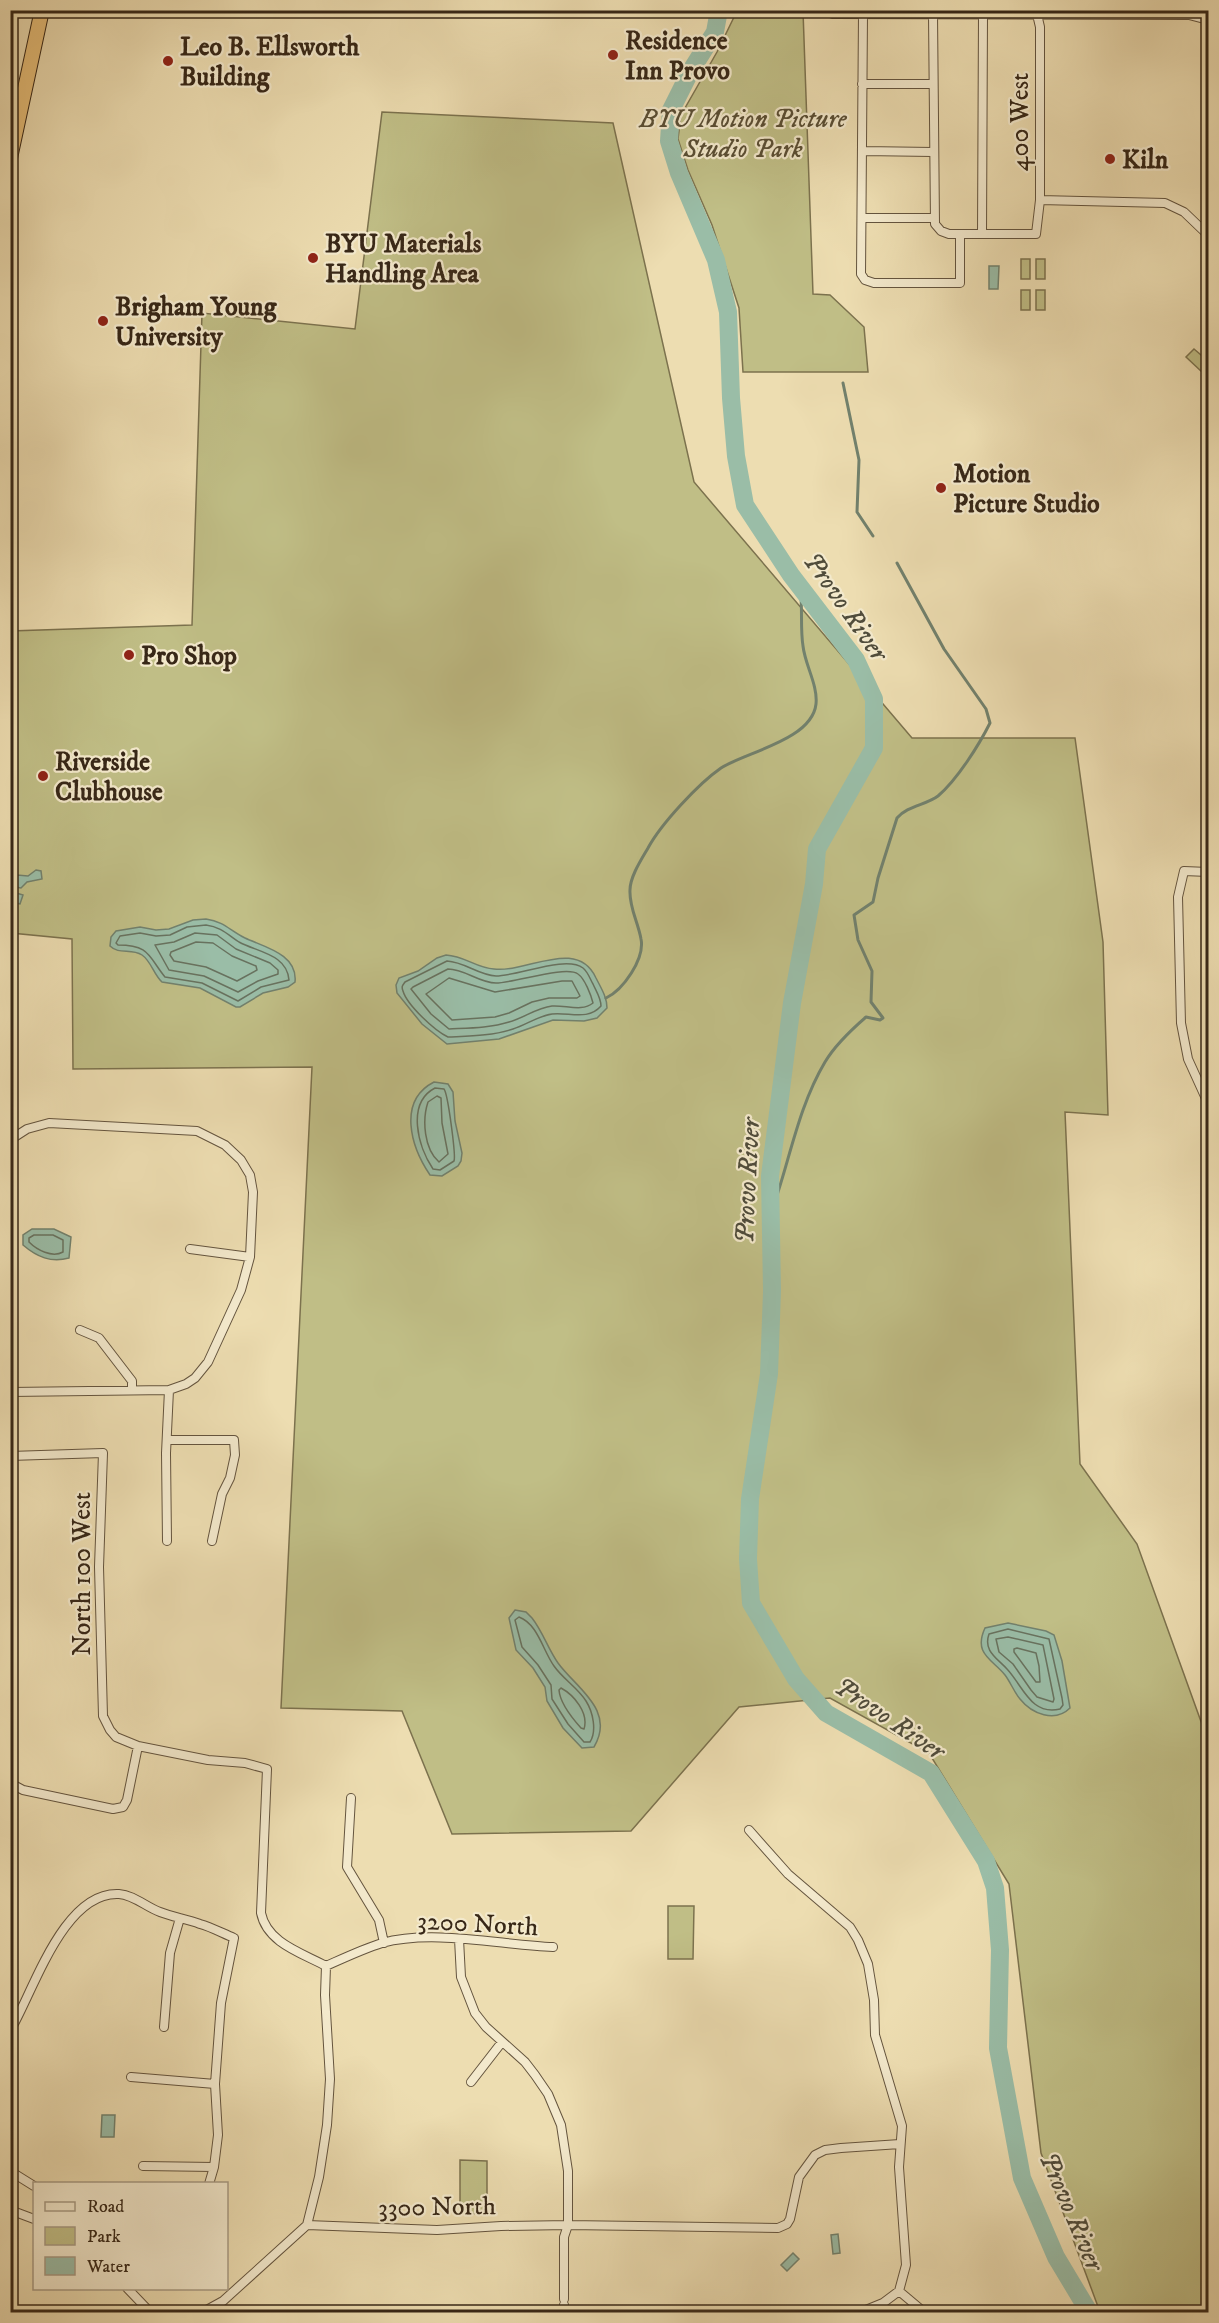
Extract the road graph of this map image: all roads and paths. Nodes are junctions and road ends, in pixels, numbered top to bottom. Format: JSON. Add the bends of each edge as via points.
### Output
{"nodes":[{"id":1,"x":42,"y":10,"type":"edge"},
{"id":2,"x":823,"y":10,"type":"edge"},
{"id":3,"x":1036,"y":13,"type":"edge"},
{"id":4,"x":863,"y":14,"type":"junction"},
{"id":5,"x":933,"y":14,"type":"junction"},
{"id":6,"x":983,"y":15,"type":"junction"},
{"id":7,"x":1209,"y":20,"type":"edge"},
{"id":8,"x":862,"y":84,"type":"junction"},
{"id":9,"x":933,"y":84,"type":"junction"},
{"id":10,"x":863,"y":151,"type":"junction"},
{"id":11,"x":933,"y":152,"type":"junction"},
{"id":12,"x":10,"y":158,"type":"edge"},
{"id":13,"x":1040,"y":200,"type":"junction"},
{"id":14,"x":862,"y":218,"type":"junction"},
{"id":15,"x":934,"y":218,"type":"junction"},
{"id":16,"x":960,"y":234,"type":"junction"},
{"id":17,"x":982,"y":234,"type":"junction"},
{"id":18,"x":1209,"y":235,"type":"edge"},
{"id":19,"x":1209,"y":872,"type":"edge"},
{"id":20,"x":1209,"y":1103,"type":"edge"},
{"id":21,"x":10,"y":1140,"type":"edge"},
{"id":22,"x":190,"y":1249,"type":"dead end"},
{"id":23,"x":250,"y":1257,"type":"junction"},
{"id":24,"x":80,"y":1330,"type":"dead end"},
{"id":25,"x":132,"y":1390,"type":"junction"},
{"id":26,"x":169,"y":1390,"type":"junction"},
{"id":27,"x":10,"y":1392,"type":"edge"},
{"id":28,"x":168,"y":1440,"type":"junction"},
{"id":29,"x":10,"y":1456,"type":"edge"},
{"id":30,"x":167,"y":1541,"type":"dead end"},
{"id":31,"x":212,"y":1541,"type":"dead end"},
{"id":32,"x":138,"y":1746,"type":"junction"},
{"id":33,"x":12,"y":1785,"type":"edge"},
{"id":34,"x":351,"y":1798,"type":"dead end"},
{"id":35,"x":749,"y":1830,"type":"dead end"},
{"id":36,"x":180,"y":1918,"type":"junction"},
{"id":37,"x":459,"y":1939,"type":"junction"},
{"id":38,"x":384,"y":1943,"type":"junction"},
{"id":39,"x":553,"y":1947,"type":"dead end"},
{"id":40,"x":326,"y":1966,"type":"junction"},
{"id":41,"x":164,"y":2028,"type":"dead end"},
{"id":42,"x":10,"y":2031,"type":"edge"},
{"id":43,"x":502,"y":2042,"type":"junction"},
{"id":44,"x":131,"y":2078,"type":"dead end"},
{"id":45,"x":471,"y":2082,"type":"dead end"},
{"id":46,"x":215,"y":2084,"type":"junction"},
{"id":47,"x":900,"y":2144,"type":"junction"},
{"id":48,"x":143,"y":2166,"type":"dead end"},
{"id":49,"x":214,"y":2167,"type":"junction"},
{"id":50,"x":10,"y":2171,"type":"edge"},
{"id":51,"x":210,"y":2182,"type":"edge"},
{"id":52,"x":33,"y":2185,"type":"edge"},
{"id":53,"x":10,"y":2210,"type":"edge"},
{"id":54,"x":33,"y":2219,"type":"edge"},
{"id":55,"x":308,"y":2225,"type":"junction"},
{"id":56,"x":568,"y":2225,"type":"junction"},
{"id":57,"x":128,"y":2290,"type":"edge"},
{"id":58,"x":899,"y":2291,"type":"junction"},
{"id":59,"x":564,"y":2305,"type":"edge"},
{"id":60,"x":150,"y":2313,"type":"edge"},
{"id":61,"x":203,"y":2313,"type":"edge"},
{"id":62,"x":861,"y":2313,"type":"edge"},
{"id":63,"x":924,"y":2313,"type":"edge"}],
"edges":[{"from":1,"to":12,"type":"highway"},
{"from":2,"to":4,"type":"street","via":[[832,14]]},
{"from":3,"to":6,"type":"street"},
{"from":3,"to":7,"type":"street","via":[[1189,15]]},
{"from":3,"to":13,"type":"street","name":"400 West","via":[[1040,27]]},
{"from":4,"to":5,"type":"street"},
{"from":4,"to":8,"type":"street"},
{"from":5,"to":6,"type":"street"},
{"from":5,"to":9,"type":"street"},
{"from":6,"to":17,"type":"street"},
{"from":8,"to":9,"type":"street"},
{"from":8,"to":10,"type":"street"},
{"from":9,"to":11,"type":"street"},
{"from":10,"to":11,"type":"street"},
{"from":10,"to":14,"type":"street"},
{"from":11,"to":15,"type":"street"},
{"from":13,"to":17,"type":"street","name":"400 West","via":[[1036,234]]},
{"from":13,"to":18,"type":"street","via":[[1165,203],[1184,212]]},
{"from":14,"to":15,"type":"street"},
{"from":14,"to":16,"type":"street","via":[[861,274],[874,283],[960,283]]},
{"from":15,"to":16,"type":"street","via":[[941,231]]},
{"from":16,"to":17,"type":"street"},
{"from":19,"to":20,"type":"street","via":[[1184,871],[1178,897],[1181,1023],[1188,1059]]},
{"from":21,"to":23,"type":"street","via":[[27,1128],[49,1123],[197,1131],[225,1145],[250,1175]]},
{"from":22,"to":23,"type":"street"},
{"from":23,"to":26,"type":"street","via":[[241,1290],[208,1362],[195,1378]]},
{"from":24,"to":25,"type":"street","via":[[99,1338],[132,1381]]},
{"from":25,"to":26,"type":"street"},
{"from":25,"to":27,"type":"street"},
{"from":26,"to":28,"type":"street"},
{"from":28,"to":30,"type":"street"},
{"from":28,"to":31,"type":"street","via":[[234,1440],[230,1478],[222,1494]]},
{"from":29,"to":32,"type":"street","name":"North 100 West","via":[[103,1453],[99,1567],[103,1716],[121,1740]]},
{"from":32,"to":33,"type":"street","via":[[123,1808],[113,1809]]},
{"from":32,"to":40,"type":"street","name":"North 100 West","via":[[267,1769],[263,1925],[273,1938]]},
{"from":34,"to":38,"type":"street","via":[[347,1867],[379,1920]]},
{"from":35,"to":47,"type":"street","via":[[773,1859],[843,1920],[858,1940],[868,1964],[875,2035],[902,2126]]},
{"from":36,"to":41,"type":"street","via":[[170,1953]]},
{"from":36,"to":42,"type":"street","via":[[120,1894],[95,1899],[58,1936]]},
{"from":36,"to":46,"type":"street","via":[[234,1938],[223,1988]]},
{"from":37,"to":38,"type":"street","name":"3200 North"},
{"from":37,"to":39,"type":"street","name":"3200 North"},
{"from":37,"to":43,"type":"street","via":[[458,1959],[466,1994],[475,2013]]},
{"from":38,"to":40,"type":"street","name":"3200 North"},
{"from":40,"to":55,"type":"street","via":[[330,2079],[327,2125]]},
{"from":43,"to":45,"type":"street"},
{"from":43,"to":56,"type":"street","via":[[535,2075],[561,2125],[568,2163]]},
{"from":44,"to":46,"type":"street"},
{"from":46,"to":49,"type":"street","via":[[218,2135]]},
{"from":47,"to":56,"type":"street","name":"3300 North","via":[[825,2150],[815,2155],[799,2177],[790,2220],[778,2228]]},
{"from":47,"to":58,"type":"street","via":[[898,2167],[906,2265]]},
{"from":48,"to":49,"type":"street"},
{"from":49,"to":51,"type":"street"},
{"from":50,"to":52,"type":"street"},
{"from":53,"to":54,"type":"street"},
{"from":55,"to":56,"type":"street","name":"3300 North","via":[[437,2230]]},
{"from":55,"to":61,"type":"street","via":[[223,2301]]},
{"from":56,"to":59,"type":"street","via":[[564,2237]]},
{"from":57,"to":60,"type":"street"},
{"from":58,"to":62,"type":"street"},
{"from":58,"to":63,"type":"street"}]}
